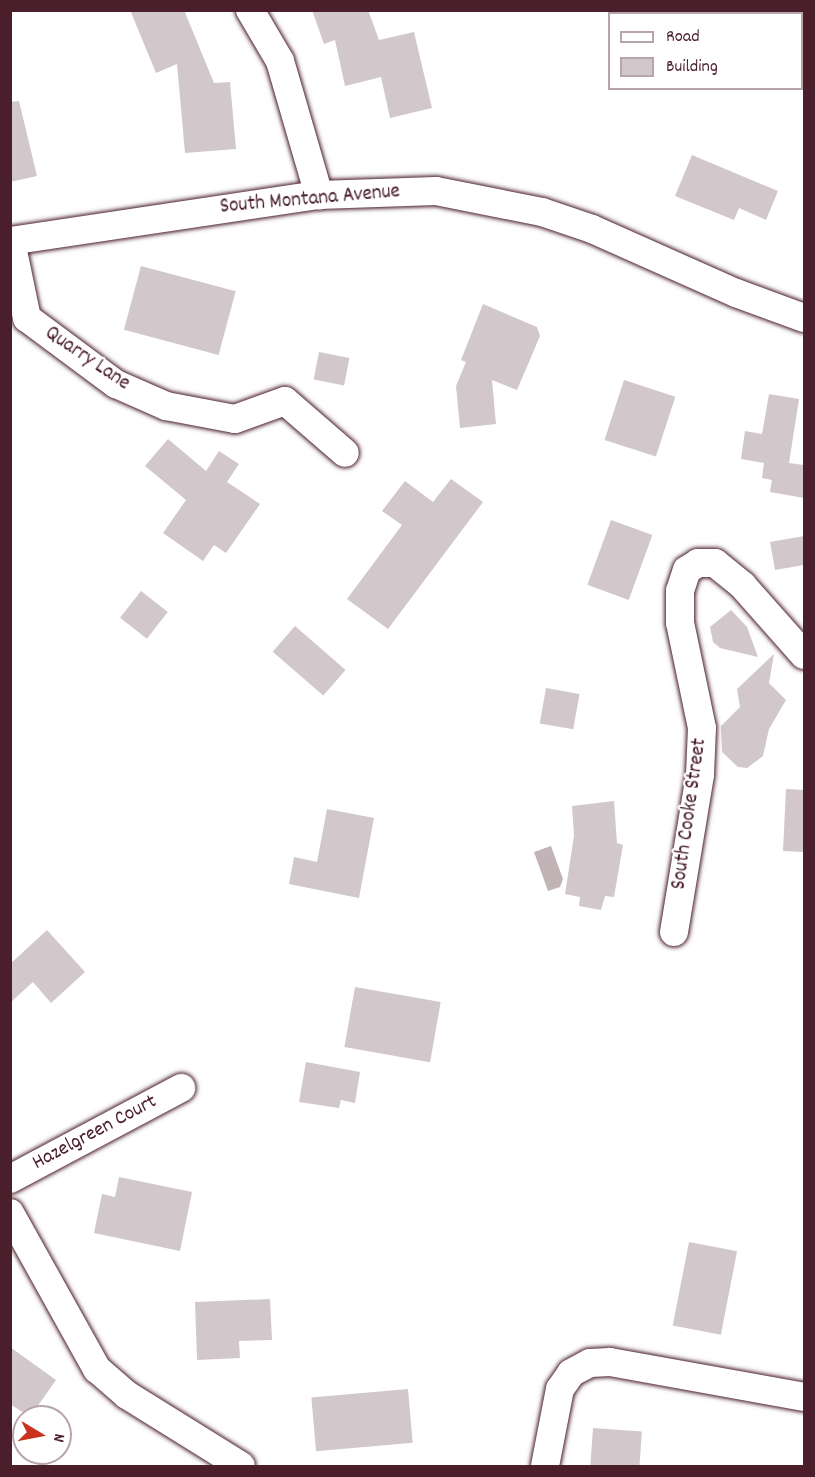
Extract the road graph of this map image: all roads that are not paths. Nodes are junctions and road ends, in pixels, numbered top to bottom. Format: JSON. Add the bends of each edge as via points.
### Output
{"nodes":[{"id":1,"x":250,"y":10,"type":"edge"},
{"id":2,"x":319,"y":195,"type":"junction"},
{"id":3,"x":11,"y":241,"type":"edge"},
{"id":4,"x":804,"y":318,"type":"edge"},
{"id":5,"x":345,"y":453,"type":"dead end"},
{"id":6,"x":804,"y":655,"type":"edge"},
{"id":7,"x":674,"y":932,"type":"dead end"},
{"id":8,"x":181,"y":1088,"type":"dead end"},
{"id":9,"x":10,"y":1179,"type":"edge"},
{"id":10,"x":10,"y":1213,"type":"edge"},
{"id":11,"x":804,"y":1397,"type":"edge"},
{"id":12,"x":241,"y":1467,"type":"edge"},
{"id":13,"x":545,"y":1467,"type":"edge"}],
"edges":[{"from":1,"to":2,"type":"street","via":[[280,61]]},
{"from":2,"to":3,"type":"street","name":"South Montana Avenue"},
{"from":2,"to":4,"type":"street","name":"South Montana Avenue","via":[[436,191],[542,212]]},
{"from":3,"to":5,"type":"street","name":"Quarry Lane","via":[[27,318],[116,384],[166,406],[235,419],[285,401]]},
{"from":6,"to":7,"type":"street","name":"South Cooke Street","via":[[743,586],[715,563],[698,563],[687,570],[680,591],[680,623],[702,728],[700,775]]},
{"from":8,"to":9,"type":"street","name":"Hazelgreen Court"},
{"from":10,"to":12,"type":"street","via":[[98,1369],[127,1395]]},
{"from":11,"to":13,"type":"street","via":[[610,1362],[590,1363],[571,1373],[560,1389]]}]}
